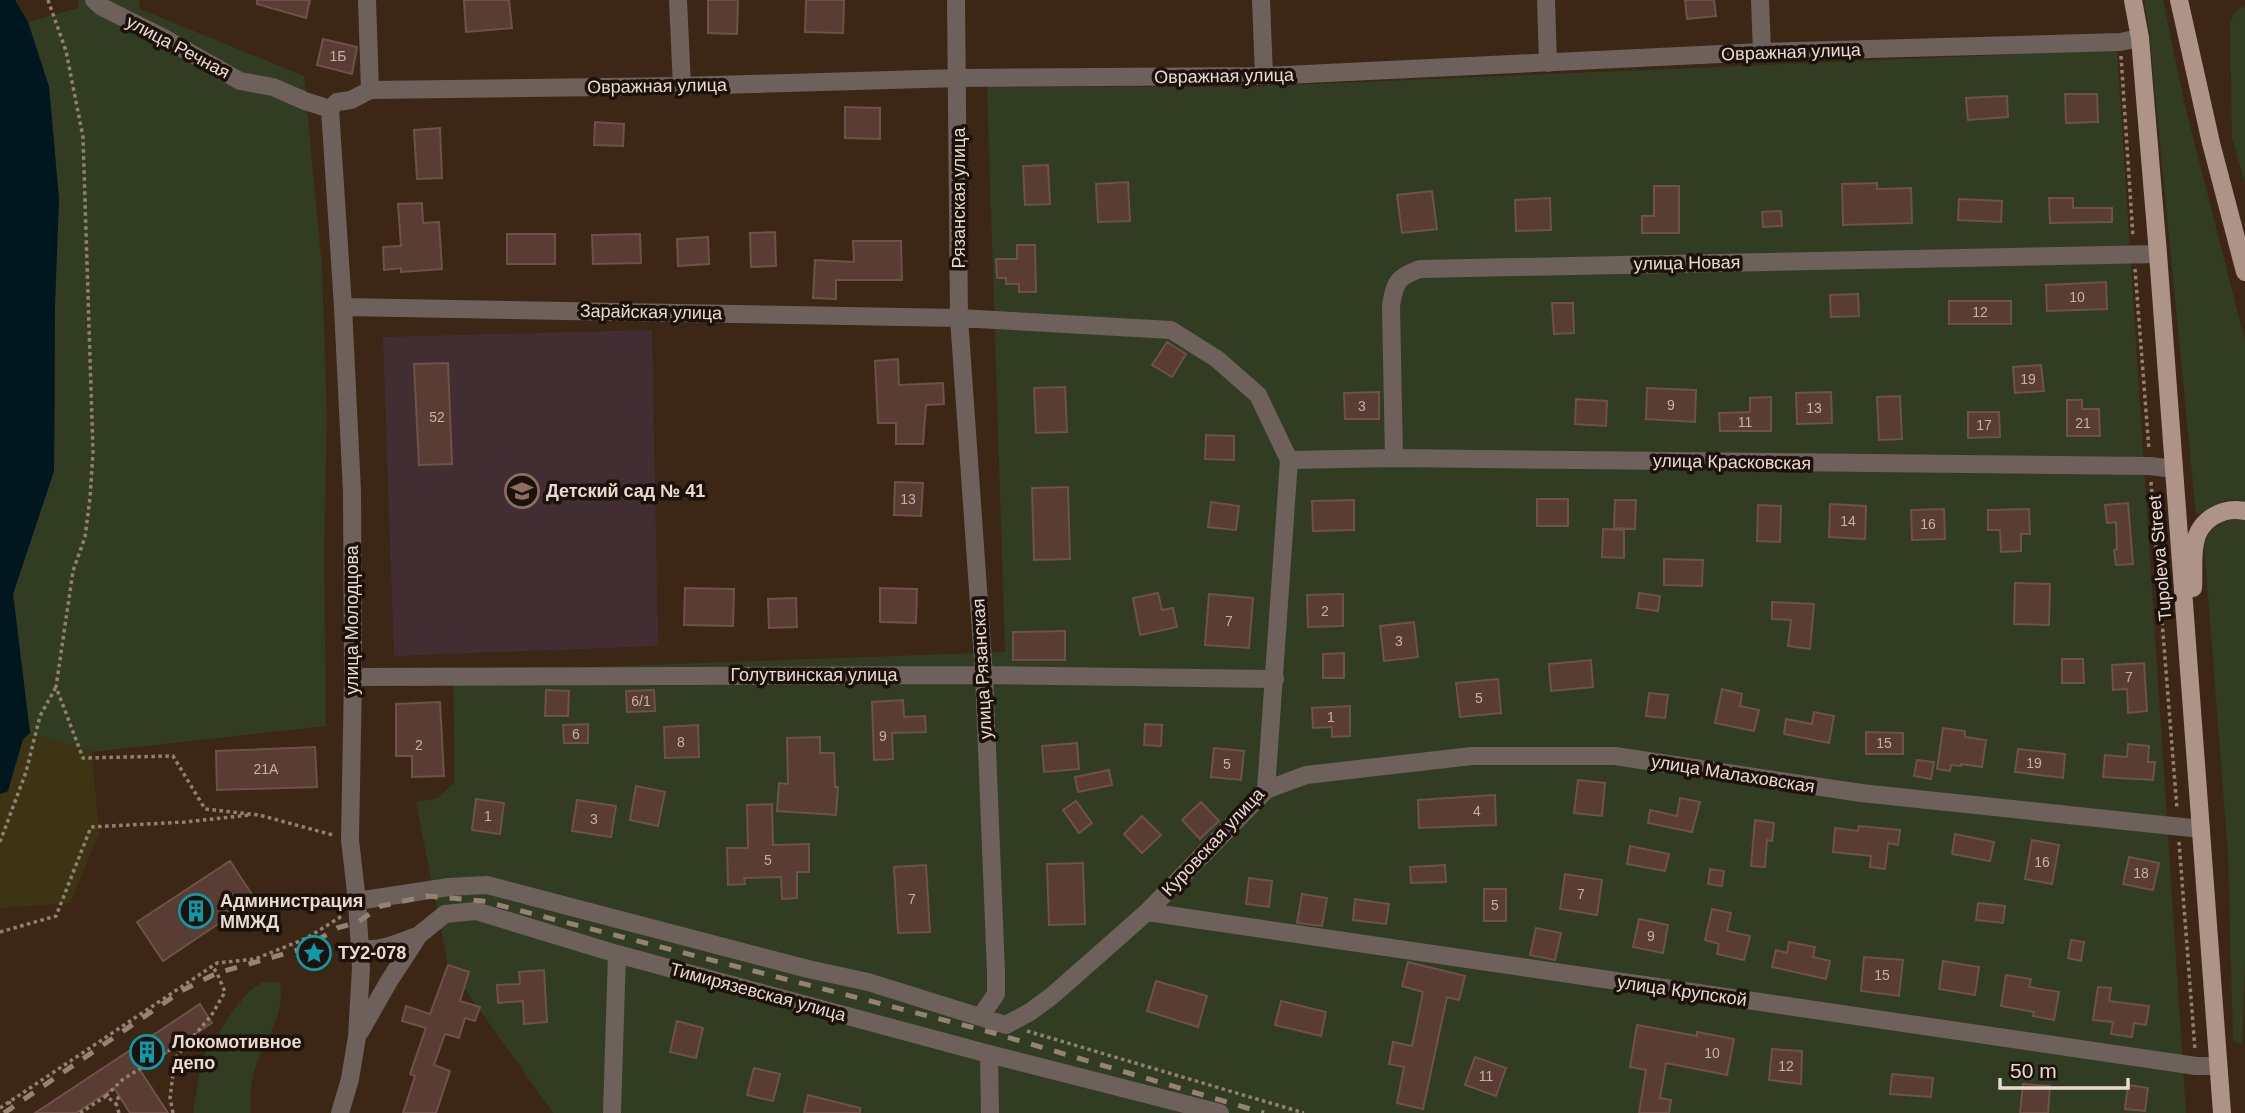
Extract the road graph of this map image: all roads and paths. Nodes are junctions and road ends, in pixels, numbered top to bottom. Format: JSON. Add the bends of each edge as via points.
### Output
{"nodes":[{"id":1,"x":48,"y":0,"type":"edge"},
{"id":2,"x":93,"y":0,"type":"edge"},
{"id":3,"x":367,"y":0,"type":"edge"},
{"id":4,"x":678,"y":0,"type":"edge"},
{"id":5,"x":956,"y":0,"type":"edge"},
{"id":6,"x":1261,"y":0,"type":"edge"},
{"id":7,"x":1546,"y":0,"type":"edge"},
{"id":8,"x":1760,"y":0,"type":"edge"},
{"id":9,"x":2133,"y":0,"type":"edge"},
{"id":10,"x":2179,"y":0,"type":"edge"},
{"id":11,"x":2140,"y":38,"type":"junction"},
{"id":12,"x":2114,"y":42,"type":"junction"},
{"id":13,"x":1762,"y":52,"type":"junction"},
{"id":14,"x":1548,"y":63,"type":"junction"},
{"id":15,"x":1264,"y":76,"type":"junction"},
{"id":16,"x":958,"y":78,"type":"junction"},
{"id":17,"x":682,"y":86,"type":"junction"},
{"id":18,"x":370,"y":90,"type":"junction"},
{"id":19,"x":330,"y":118,"type":"junction"},
{"id":20,"x":2134,"y":254,"type":"junction"},
{"id":21,"x":2158,"y":254,"type":"junction"},
{"id":22,"x":2245,"y":272,"type":"edge"},
{"id":23,"x":343,"y":307,"type":"junction"},
{"id":24,"x":959,"y":318,"type":"junction"},
{"id":25,"x":1394,"y":458,"type":"junction"},
{"id":26,"x":1289,"y":460,"type":"junction"},
{"id":27,"x":2150,"y":466,"type":"junction"},
{"id":28,"x":2174,"y":469,"type":"junction"},
{"id":29,"x":2245,"y":511,"type":"edge"},
{"id":30,"x":984,"y":675,"type":"junction"},
{"id":31,"x":353,"y":677,"type":"junction"},
{"id":32,"x":1275,"y":679,"type":"junction"},
{"id":33,"x":2191,"y":679,"type":"junction"},
{"id":34,"x":56,"y":687,"type":"junction"},
{"id":35,"x":1266,"y":790,"type":"junction"},
{"id":36,"x":259,"y":814,"type":"junction"},
{"id":37,"x":2178,"y":828,"type":"junction"},
{"id":38,"x":2201,"y":829,"type":"junction"},
{"id":39,"x":350,"y":839,"type":"junction"},
{"id":40,"x":0,"y":842,"type":"edge"},
{"id":41,"x":357,"y":906,"type":"junction"},
{"id":42,"x":1147,"y":912,"type":"junction"},
{"id":43,"x":0,"y":932,"type":"edge"},
{"id":44,"x":419,"y":935,"type":"junction"},
{"id":45,"x":360,"y":949,"type":"junction"},
{"id":46,"x":617,"y":954,"type":"junction"},
{"id":47,"x":212,"y":966,"type":"junction"},
{"id":48,"x":981,"y":1016,"type":"junction"},
{"id":49,"x":1006,"y":1025,"type":"junction"},
{"id":50,"x":195,"y":1034,"type":"junction"},
{"id":51,"x":357,"y":1037,"type":"junction"},
{"id":52,"x":989,"y":1054,"type":"junction"},
{"id":53,"x":2196,"y":1066,"type":"junction"},
{"id":54,"x":2218,"y":1066,"type":"junction"},
{"id":55,"x":106,"y":1096,"type":"junction"},
{"id":56,"x":119,"y":1096,"type":"dead end"},
{"id":57,"x":9,"y":1101,"type":"junction"},
{"id":58,"x":116,"y":1104,"type":"junction"},
{"id":59,"x":0,"y":1108,"type":"edge"},
{"id":60,"x":11,"y":1113,"type":"edge"},
{"id":61,"x":80,"y":1113,"type":"edge"},
{"id":62,"x":119,"y":1113,"type":"edge"},
{"id":63,"x":173,"y":1113,"type":"edge"},
{"id":64,"x":340,"y":1113,"type":"edge"},
{"id":65,"x":612,"y":1113,"type":"edge"},
{"id":66,"x":990,"y":1113,"type":"edge"},
{"id":67,"x":1220,"y":1113,"type":"edge"},
{"id":68,"x":1304,"y":1113,"type":"edge"},
{"id":69,"x":2222,"y":1113,"type":"edge"}],
"edges":[{"from":1,"to":34,"type":"path","via":[[66,51],[83,137],[93,452],[85,537],[73,571]]},
{"from":2,"to":19,"type":"street","name":"улица Речная","via":[[240,80],[273,87]]},
{"from":3,"to":18,"type":"street"},
{"from":4,"to":17,"type":"street"},
{"from":5,"to":16,"type":"street","name":"Рязанская улица"},
{"from":6,"to":15,"type":"street"},
{"from":7,"to":14,"type":"street"},
{"from":8,"to":13,"type":"street"},
{"from":9,"to":11,"type":"main road","name":"Tupoleva Street"},
{"from":10,"to":22,"type":"main road"},
{"from":11,"to":12,"type":"street","name":"Овражная улица"},
{"from":11,"to":21,"type":"main road","name":"Tupoleva Street"},
{"from":12,"to":13,"type":"street","name":"Овражная улица"},
{"from":12,"to":20,"type":"path"},
{"from":13,"to":14,"type":"street","name":"Овражная улица"},
{"from":14,"to":15,"type":"street","name":"Овражная улица"},
{"from":15,"to":16,"type":"street","name":"Овражная улица"},
{"from":16,"to":17,"type":"street","name":"Овражная улица"},
{"from":16,"to":24,"type":"street","name":"Рязанская улица"},
{"from":17,"to":18,"type":"street","name":"Овражная улица"},
{"from":18,"to":19,"type":"street","name":"Овражная улица","via":[[337,102]]},
{"from":19,"to":23,"type":"street","name":"улица Молодцова"},
{"from":20,"to":21,"type":"street","name":"улица Новая"},
{"from":20,"to":25,"type":"street","name":"улица Новая","via":[[1420,269],[1394,284]]},
{"from":20,"to":27,"type":"path"},
{"from":21,"to":28,"type":"main road","name":"Tupoleva Street"},
{"from":23,"to":24,"type":"street","name":"Зарайская улица"},
{"from":23,"to":31,"type":"street","name":"улица Молодцова","via":[[352,492]]},
{"from":24,"to":26,"type":"street","name":"Зарайская улица","via":[[1171,330],[1217,359],[1258,395]]},
{"from":24,"to":30,"type":"street","name":"улица Рязанская"},
{"from":25,"to":26,"type":"street","name":"улица Красковская"},
{"from":25,"to":27,"type":"street","name":"улица Красковская"},
{"from":26,"to":32,"type":"street","name":"Куровская улица"},
{"from":27,"to":28,"type":"street","name":"улица Красковская"},
{"from":27,"to":37,"type":"path"},
{"from":28,"to":33,"type":"main road","name":"Tupoleva Street"},
{"from":29,"to":33,"type":"main road","via":[[2216,514],[2198,532],[2194,544]]},
{"from":30,"to":31,"type":"street","name":"Голутвинская улица"},
{"from":30,"to":32,"type":"street","name":"Голутвинская улица"},
{"from":30,"to":48,"type":"street","name":"улица Рязанская","via":[[996,994]]},
{"from":31,"to":39,"type":"street","name":"улица Молодцова"},
{"from":32,"to":35,"type":"street","name":"Куровская улица"},
{"from":33,"to":38,"type":"main road","name":"Tupoleva Street"},
{"from":34,"to":36,"type":"path","via":[[83,758],[173,756],[205,809]]},
{"from":34,"to":40,"type":"path","via":[[40,716],[26,772]]},
{"from":35,"to":37,"type":"street","name":"улица Малаховская","via":[[1306,775],[1472,756],[1615,756],[1861,793]]},
{"from":35,"to":42,"type":"street","name":"Куровская улица"},
{"from":36,"to":39,"type":"path"},
{"from":36,"to":43,"type":"path","via":[[91,827],[56,916]]},
{"from":37,"to":38,"type":"street","name":"улица Малаховская"},
{"from":37,"to":53,"type":"path"},
{"from":38,"to":54,"type":"main road","name":"Tupoleva Street"},
{"from":39,"to":41,"type":"street","name":"улица Молодцова"},
{"from":41,"to":45,"type":"street","name":"улица Молодцова"},
{"from":41,"to":47,"type":"path","via":[[307,938],[255,959]]},
{"from":41,"to":48,"type":"street","via":[[449,887],[487,885],[869,982]]},
{"from":42,"to":49,"type":"street","name":"Куровская улица","via":[[1053,995]]},
{"from":42,"to":53,"type":"street","name":"улица Крупской"},
{"from":44,"to":45,"type":"street","via":[[388,947]]},
{"from":44,"to":46,"type":"street","name":"Тимирязевская улица","via":[[444,914],[476,911]]},
{"from":44,"to":51,"type":"street","name":"Тимирязевская улица"},
{"from":45,"to":51,"type":"street","name":"улица Молодцова"},
{"from":46,"to":52,"type":"street","name":"Тимирязевская улица"},
{"from":46,"to":65,"type":"street"},
{"from":47,"to":50,"type":"path","via":[[225,992]]},
{"from":47,"to":57,"type":"path"},
{"from":48,"to":49,"type":"street"},
{"from":49,"to":68,"type":"path"},
{"from":50,"to":55,"type":"path","via":[[122,1080]]},
{"from":50,"to":63,"type":"path","via":[[175,1058],[170,1098]]},
{"from":51,"to":64,"type":"street","name":"улица Молодцова"},
{"from":52,"to":66,"type":"street"},
{"from":52,"to":67,"type":"street","name":"Тимирязевская улица"},
{"from":53,"to":54,"type":"street","name":"улица Крупской"},
{"from":54,"to":69,"type":"main road","name":"Tupoleva Street"},
{"from":55,"to":58,"type":"path"},
{"from":55,"to":61,"type":"path"},
{"from":56,"to":58,"type":"path"},
{"from":57,"to":59,"type":"path"},
{"from":57,"to":60,"type":"path"},
{"from":58,"to":62,"type":"path"}]}
